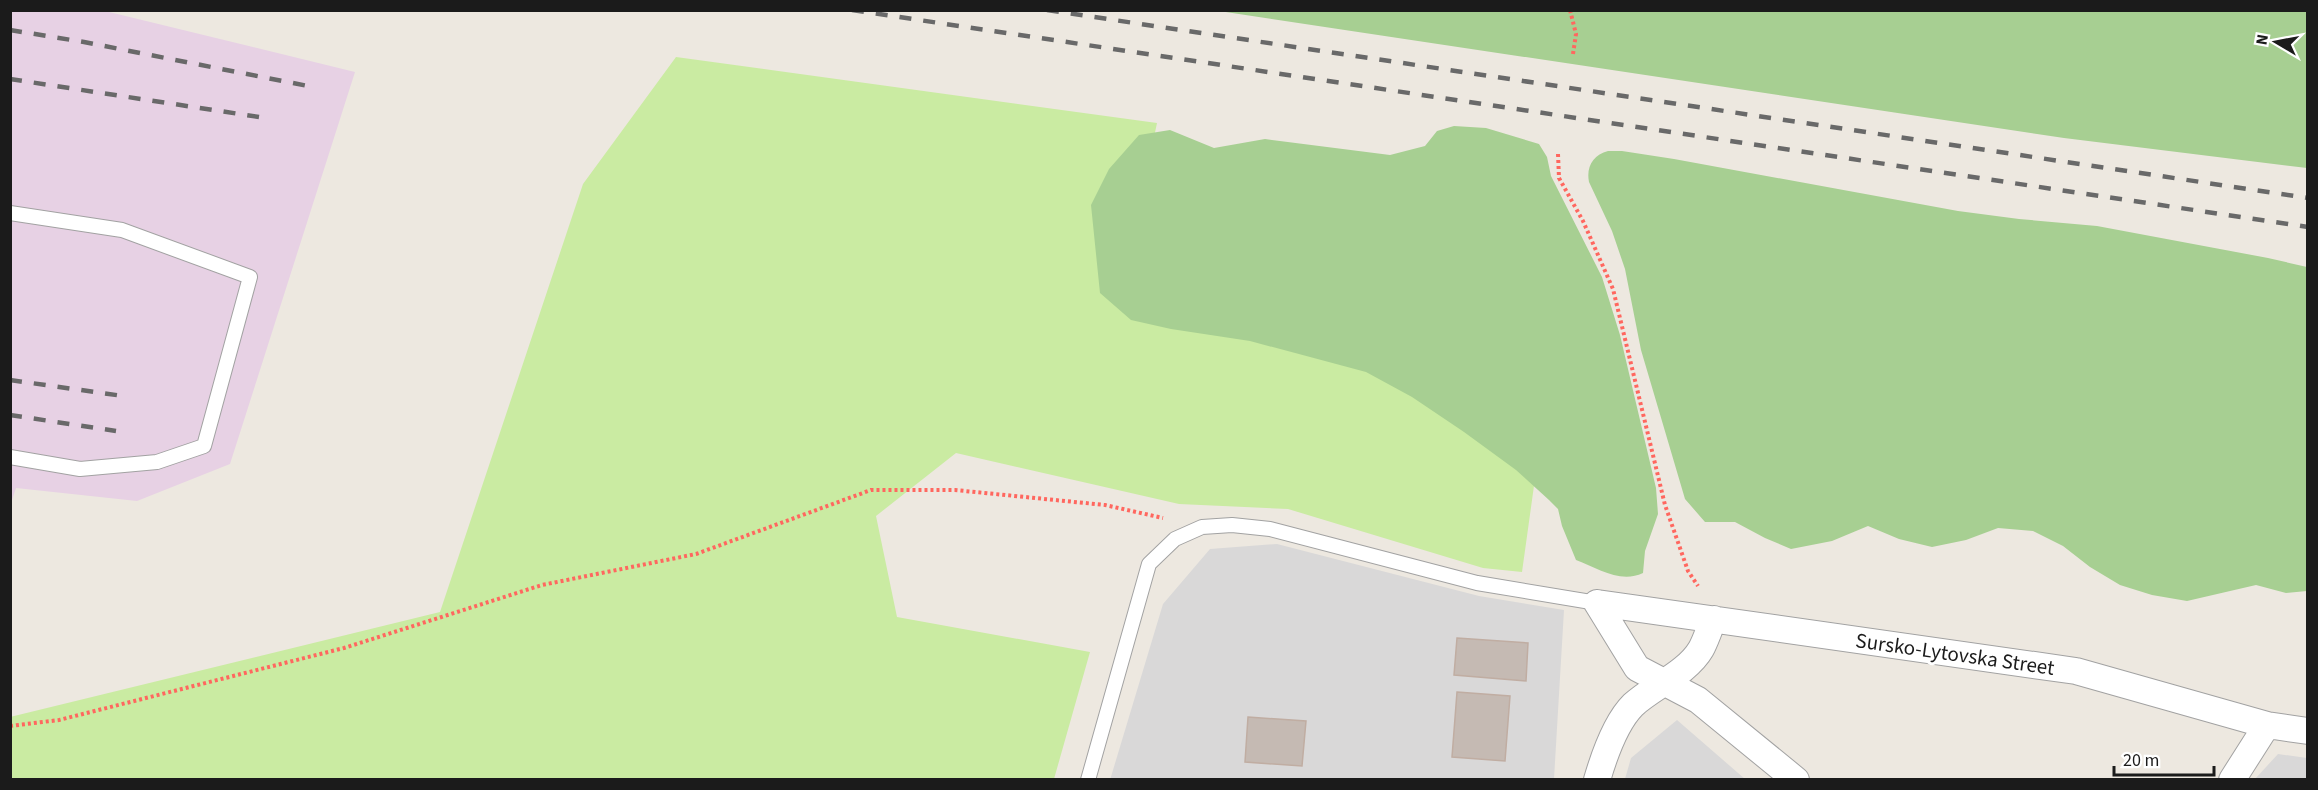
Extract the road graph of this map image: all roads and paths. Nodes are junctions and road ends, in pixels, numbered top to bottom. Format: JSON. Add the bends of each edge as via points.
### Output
{"nodes":[{"id":1,"x":1570,"y":10,"type":"edge"},
{"id":2,"x":1573,"y":54,"type":"dead end"},
{"id":3,"x":1558,"y":154,"type":"dead end"},
{"id":4,"x":10,"y":213,"type":"edge"},
{"id":5,"x":10,"y":458,"type":"edge"},
{"id":6,"x":1202,"y":527,"type":"junction"},
{"id":7,"x":1597,"y":603,"type":"junction"},
{"id":8,"x":1714,"y":619,"type":"junction"},
{"id":9,"x":1662,"y":681,"type":"junction"},
{"id":10,"x":2267,"y":725,"type":"junction"},
{"id":11,"x":10,"y":726,"type":"edge"},
{"id":12,"x":2307,"y":731,"type":"edge"},
{"id":13,"x":1088,"y":780,"type":"edge"},
{"id":14,"x":1597,"y":780,"type":"edge"},
{"id":15,"x":1796,"y":780,"type":"edge"},
{"id":16,"x":2232,"y":780,"type":"edge"}],
"edges":[{"from":1,"to":2,"type":"path","via":[[1576,34]]},
{"from":3,"to":8,"type":"path","via":[[1559,178],[1613,289],[1665,505],[1688,571]]},
{"from":4,"to":5,"type":"lane","via":[[122,230],[250,277],[204,446],[157,462],[80,469]]},
{"from":6,"to":7,"type":"lane","via":[[1270,529],[1477,583]]},
{"from":6,"to":11,"type":"path","via":[[1105,505],[955,490],[871,490],[696,554],[542,585],[344,648],[59,720]]},
{"from":6,"to":13,"type":"lane","via":[[1175,539],[1149,564]]},
{"from":7,"to":8,"type":"street","name":"Sursko-Lytovska Street"},
{"from":7,"to":9,"type":"street","via":[[1637,668]]},
{"from":8,"to":9,"type":"street","via":[[1700,650],[1679,672]]},
{"from":8,"to":10,"type":"street","name":"Sursko-Lytovska Street","via":[[2076,671]]},
{"from":9,"to":14,"type":"street","via":[[1632,706],[1608,746]]},
{"from":9,"to":15,"type":"street","via":[[1698,700]]},
{"from":10,"to":12,"type":"street","name":"Sursko-Lytovska Street"},
{"from":10,"to":16,"type":"street"}]}
